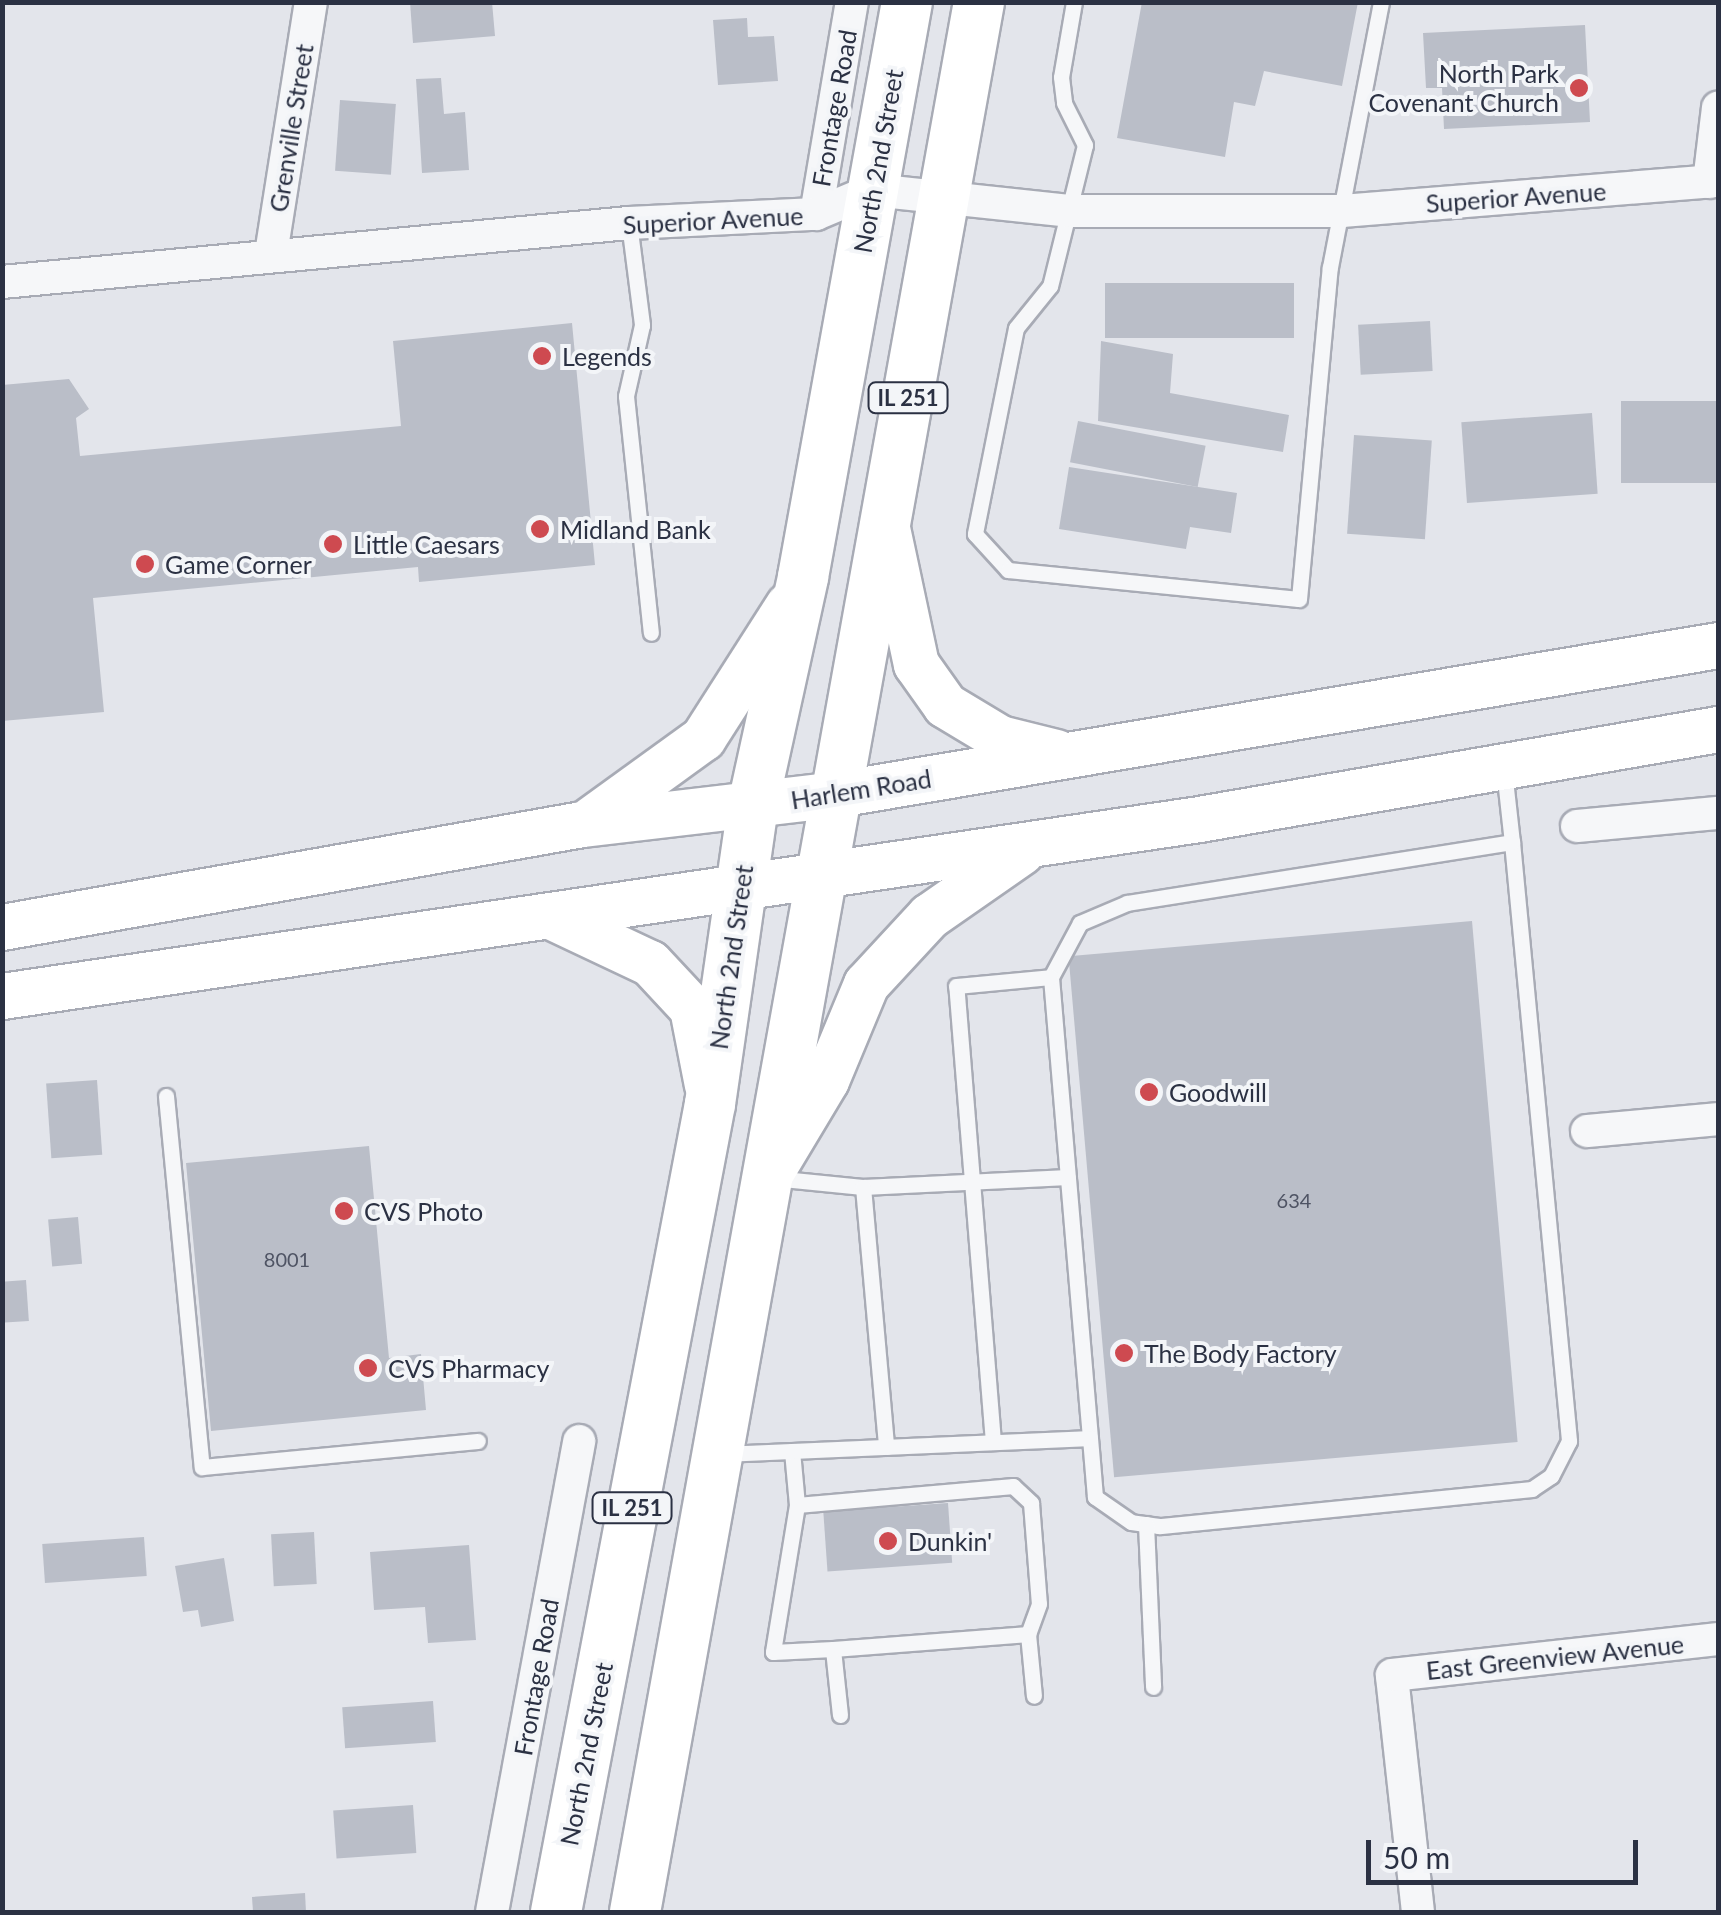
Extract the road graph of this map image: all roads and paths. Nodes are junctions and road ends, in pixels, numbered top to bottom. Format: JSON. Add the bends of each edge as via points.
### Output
{"nodes":[{"id":1,"x":311,"y":2,"type":"edge"},
{"id":2,"x":852,"y":2,"type":"edge"},
{"id":3,"x":907,"y":2,"type":"edge"},
{"id":4,"x":979,"y":2,"type":"edge"},
{"id":5,"x":1074,"y":2,"type":"edge"},
{"id":6,"x":1381,"y":2,"type":"edge"},
{"id":7,"x":1718,"y":108,"type":"edge"},
{"id":8,"x":1714,"y":182,"type":"edge"},
{"id":9,"x":873,"y":190,"type":"junction"},
{"id":10,"x":944,"y":196,"type":"junction"},
{"id":11,"x":1069,"y":211,"type":"junction"},
{"id":12,"x":1342,"y":211,"type":"junction"},
{"id":13,"x":816,"y":214,"type":"junction"},
{"id":14,"x":630,"y":223,"type":"junction"},
{"id":15,"x":271,"y":254,"type":"junction"},
{"id":16,"x":2,"y":282,"type":"edge"},
{"id":17,"x":886,"y":524,"type":"junction"},
{"id":18,"x":803,"y":578,"type":"junction"},
{"id":19,"x":651,"y":633,"type":"dead end"},
{"id":20,"x":1718,"y":644,"type":"edge"},
{"id":21,"x":1718,"y":729,"type":"edge"},
{"id":22,"x":1073,"y":756,"type":"junction"},
{"id":23,"x":1504,"y":766,"type":"junction"},
{"id":24,"x":837,"y":794,"type":"junction"},
{"id":25,"x":753,"y":805,"type":"junction"},
{"id":26,"x":1718,"y":813,"type":"edge"},
{"id":27,"x":582,"y":824,"type":"junction"},
{"id":28,"x":1577,"y":826,"type":"dead end"},
{"id":29,"x":1041,"y":842,"type":"junction"},
{"id":30,"x":1512,"y":842,"type":"junction"},
{"id":31,"x":823,"y":874,"type":"junction"},
{"id":32,"x":741,"y":885,"type":"junction"},
{"id":33,"x":548,"y":915,"type":"junction"},
{"id":34,"x":2,"y":927,"type":"edge"},
{"id":35,"x":1050,"y":977,"type":"junction"},
{"id":36,"x":2,"y":996,"type":"edge"},
{"id":37,"x":166,"y":1096,"type":"dead end"},
{"id":38,"x":710,"y":1104,"type":"junction"},
{"id":39,"x":1718,"y":1118,"type":"edge"},
{"id":40,"x":1587,"y":1130,"type":"dead end"},
{"id":41,"x":1068,"y":1176,"type":"junction"},
{"id":42,"x":768,"y":1178,"type":"junction"},
{"id":43,"x":968,"y":1180,"type":"junction"},
{"id":44,"x":862,"y":1187,"type":"junction"},
{"id":45,"x":1090,"y":1438,"type":"junction"},
{"id":46,"x":478,"y":1441,"type":"dead end"},
{"id":47,"x":579,"y":1441,"type":"dead end"},
{"id":48,"x":993,"y":1442,"type":"junction"},
{"id":49,"x":886,"y":1447,"type":"junction"},
{"id":50,"x":792,"y":1451,"type":"junction"},
{"id":51,"x":720,"y":1454,"type":"junction"},
{"id":52,"x":797,"y":1505,"type":"junction"},
{"id":53,"x":1146,"y":1524,"type":"junction"},
{"id":54,"x":1028,"y":1634,"type":"junction"},
{"id":55,"x":1718,"y":1639,"type":"edge"},
{"id":56,"x":833,"y":1649,"type":"junction"},
{"id":57,"x":1153,"y":1687,"type":"dead end"},
{"id":58,"x":1034,"y":1696,"type":"dead end"},
{"id":59,"x":840,"y":1714,"type":"dead end"},
{"id":60,"x":492,"y":1912,"type":"edge"},
{"id":61,"x":556,"y":1912,"type":"edge"},
{"id":62,"x":635,"y":1912,"type":"edge"},
{"id":63,"x":1418,"y":1912,"type":"edge"}],
"edges":[{"from":1,"to":15,"type":"street","name":"Grenville Street"},
{"from":2,"to":13,"type":"street","name":"Frontage Road"},
{"from":3,"to":9,"type":"main road","name":"North 2nd Street","number":"IL 251"},
{"from":4,"to":10,"type":"main road","number":"IL 251"},
{"from":5,"to":11,"type":"lane","via":[[1061,77],[1064,103],[1085,145]]},
{"from":6,"to":12,"type":"lane"},
{"from":7,"to":8,"type":"street"},
{"from":8,"to":12,"type":"street","name":"Superior Avenue"},
{"from":9,"to":10,"type":"street","name":"Superior Avenue"},
{"from":9,"to":13,"type":"street","name":"Superior Avenue"},
{"from":9,"to":18,"type":"main road","name":"North 2nd Street","number":"IL 251"},
{"from":10,"to":11,"type":"street","name":"Superior Avenue"},
{"from":10,"to":17,"type":"main road","number":"IL 251"},
{"from":11,"to":12,"type":"street","name":"Superior Avenue"},
{"from":11,"to":12,"type":"lane","via":[[1050,286],[1016,328],[975,534],[1008,570],[1300,599],[1330,267]]},
{"from":13,"to":14,"type":"street","name":"Superior Avenue"},
{"from":14,"to":15,"type":"street","name":"Superior Avenue"},
{"from":14,"to":19,"type":"lane","via":[[642,325],[626,396]]},
{"from":15,"to":16,"type":"street","name":"Superior Avenue"},
{"from":17,"to":22,"type":"main road","via":[[916,664],[945,705],[1000,738]]},
{"from":17,"to":24,"type":"main road","number":"IL 251"},
{"from":18,"to":25,"type":"main road","name":"North 2nd Street","number":"IL 251"},
{"from":18,"to":27,"type":"main road","via":[[703,738],[628,798]]},
{"from":20,"to":22,"type":"main road","name":"Harlem Road"},
{"from":21,"to":23,"type":"main road"},
{"from":22,"to":24,"type":"main road","name":"Harlem Road"},
{"from":23,"to":29,"type":"main road"},
{"from":23,"to":30,"type":"lane"},
{"from":24,"to":25,"type":"main road","name":"Harlem Road"},
{"from":24,"to":31,"type":"main road","number":"IL 251"},
{"from":25,"to":27,"type":"main road","name":"Harlem Road"},
{"from":25,"to":32,"type":"main road","name":"North 2nd Street","number":"IL 251"},
{"from":26,"to":28,"type":"street"},
{"from":27,"to":34,"type":"main road","name":"Harlem Road"},
{"from":29,"to":31,"type":"main road"},
{"from":29,"to":42,"type":"main road","via":[[1006,859],[930,916],[866,984],[826,1080]]},
{"from":30,"to":35,"type":"lane","via":[[1127,903],[1080,922]]},
{"from":30,"to":53,"type":"lane","via":[[1569,1441],[1551,1476],[1532,1489]]},
{"from":31,"to":32,"type":"main road"},
{"from":31,"to":42,"type":"main road","number":"IL 251"},
{"from":32,"to":33,"type":"main road"},
{"from":32,"to":38,"type":"main road","name":"North 2nd Street","number":"IL 251"},
{"from":33,"to":36,"type":"main road"},
{"from":33,"to":38,"type":"main road","via":[[650,963],[692,1008]]},
{"from":35,"to":41,"type":"lane"},
{"from":35,"to":43,"type":"lane","via":[[956,986]]},
{"from":37,"to":46,"type":"lane","via":[[202,1467]]},
{"from":38,"to":61,"type":"main road","name":"North 2nd Street","number":"IL 251"},
{"from":39,"to":40,"type":"street"},
{"from":41,"to":43,"type":"lane"},
{"from":41,"to":45,"type":"lane"},
{"from":42,"to":44,"type":"lane"},
{"from":42,"to":51,"type":"main road","number":"IL 251"},
{"from":43,"to":44,"type":"lane"},
{"from":43,"to":48,"type":"lane"},
{"from":44,"to":49,"type":"lane"},
{"from":45,"to":48,"type":"lane"},
{"from":45,"to":53,"type":"lane","via":[[1095,1497]]},
{"from":47,"to":60,"type":"street","name":"Frontage Road"},
{"from":48,"to":49,"type":"lane"},
{"from":49,"to":50,"type":"lane"},
{"from":50,"to":51,"type":"lane"},
{"from":50,"to":52,"type":"lane"},
{"from":51,"to":62,"type":"main road","number":"IL 251"},
{"from":52,"to":54,"type":"lane","via":[[1013,1486],[1031,1502],[1039,1604]]},
{"from":52,"to":56,"type":"lane","via":[[773,1652]]},
{"from":53,"to":57,"type":"lane"},
{"from":54,"to":56,"type":"lane"},
{"from":54,"to":58,"type":"lane"},
{"from":55,"to":63,"type":"street","name":"East Greenview Avenue","via":[[1392,1675]]},
{"from":56,"to":59,"type":"lane"}]}
